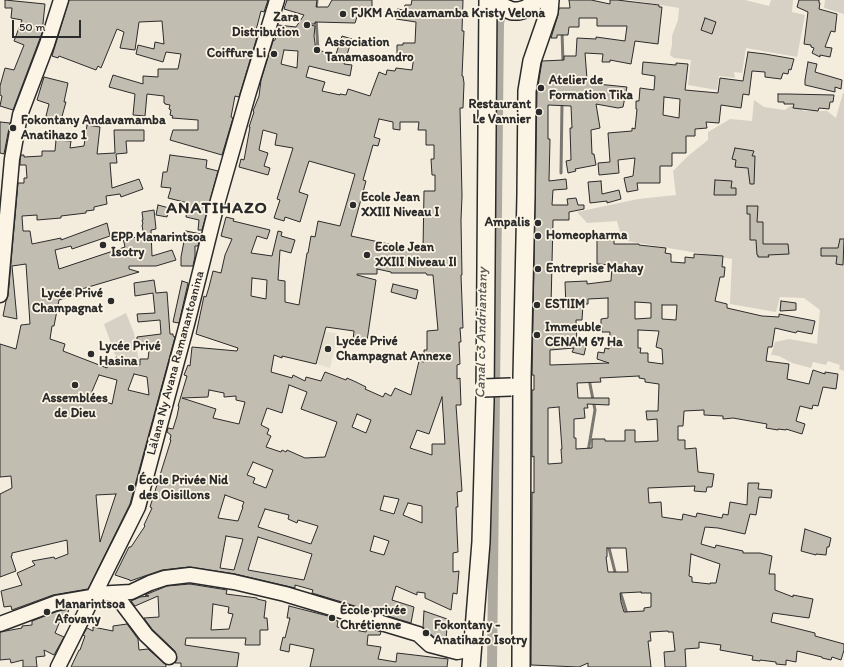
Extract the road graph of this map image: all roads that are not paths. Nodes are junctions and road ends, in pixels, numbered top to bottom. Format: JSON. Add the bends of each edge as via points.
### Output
{"nodes":[{"id":1,"x":60,"y":0,"type":"edge"},
{"id":2,"x":277,"y":0,"type":"edge"},
{"id":3,"x":488,"y":0,"type":"edge"},
{"id":4,"x":535,"y":0,"type":"edge"},
{"id":5,"x":550,"y":0,"type":"edge"},
{"id":6,"x":0,"y":295,"type":"edge"},
{"id":7,"x":484,"y":382,"type":"junction"},
{"id":8,"x":517,"y":382,"type":"junction"},
{"id":9,"x":95,"y":594,"type":"junction"},
{"id":10,"x":115,"y":594,"type":"junction"},
{"id":11,"x":0,"y":624,"type":"edge"},
{"id":12,"x":473,"y":649,"type":"junction"},
{"id":13,"x":168,"y":657,"type":"dead end"},
{"id":14,"x":58,"y":667,"type":"edge"},
{"id":15,"x":471,"y":667,"type":"edge"},
{"id":16,"x":521,"y":667,"type":"edge"}],
"edges":[{"from":1,"to":6,"type":"street","via":[[20,114],[11,164]]},
{"from":2,"to":9,"type":"street","name":"Làlana Ny Avana Ramanantoanina","via":[[219,197],[138,507]]},
{"from":3,"to":4,"type":"main road","via":[[512,11],[526,9]]},
{"from":3,"to":7,"type":"main road"},
{"from":5,"to":8,"type":"main road","via":[[549,12],[532,62],[527,91],[526,195]]},
{"from":7,"to":8,"type":"main road","bridge":true},
{"from":7,"to":12,"type":"main road","via":[[481,542]]},
{"from":8,"to":16,"type":"main road"},
{"from":9,"to":10,"type":"street"},
{"from":9,"to":11,"type":"street","via":[[91,597],[56,603]]},
{"from":9,"to":14,"type":"street","name":"Làlana Ny Avana Ramanantoanina"},
{"from":10,"to":12,"type":"street","via":[[131,592],[165,578],[190,575],[286,594],[418,634],[430,646],[457,652]]},
{"from":10,"to":13,"type":"street","via":[[146,635]]},
{"from":12,"to":15,"type":"main road"}]}
